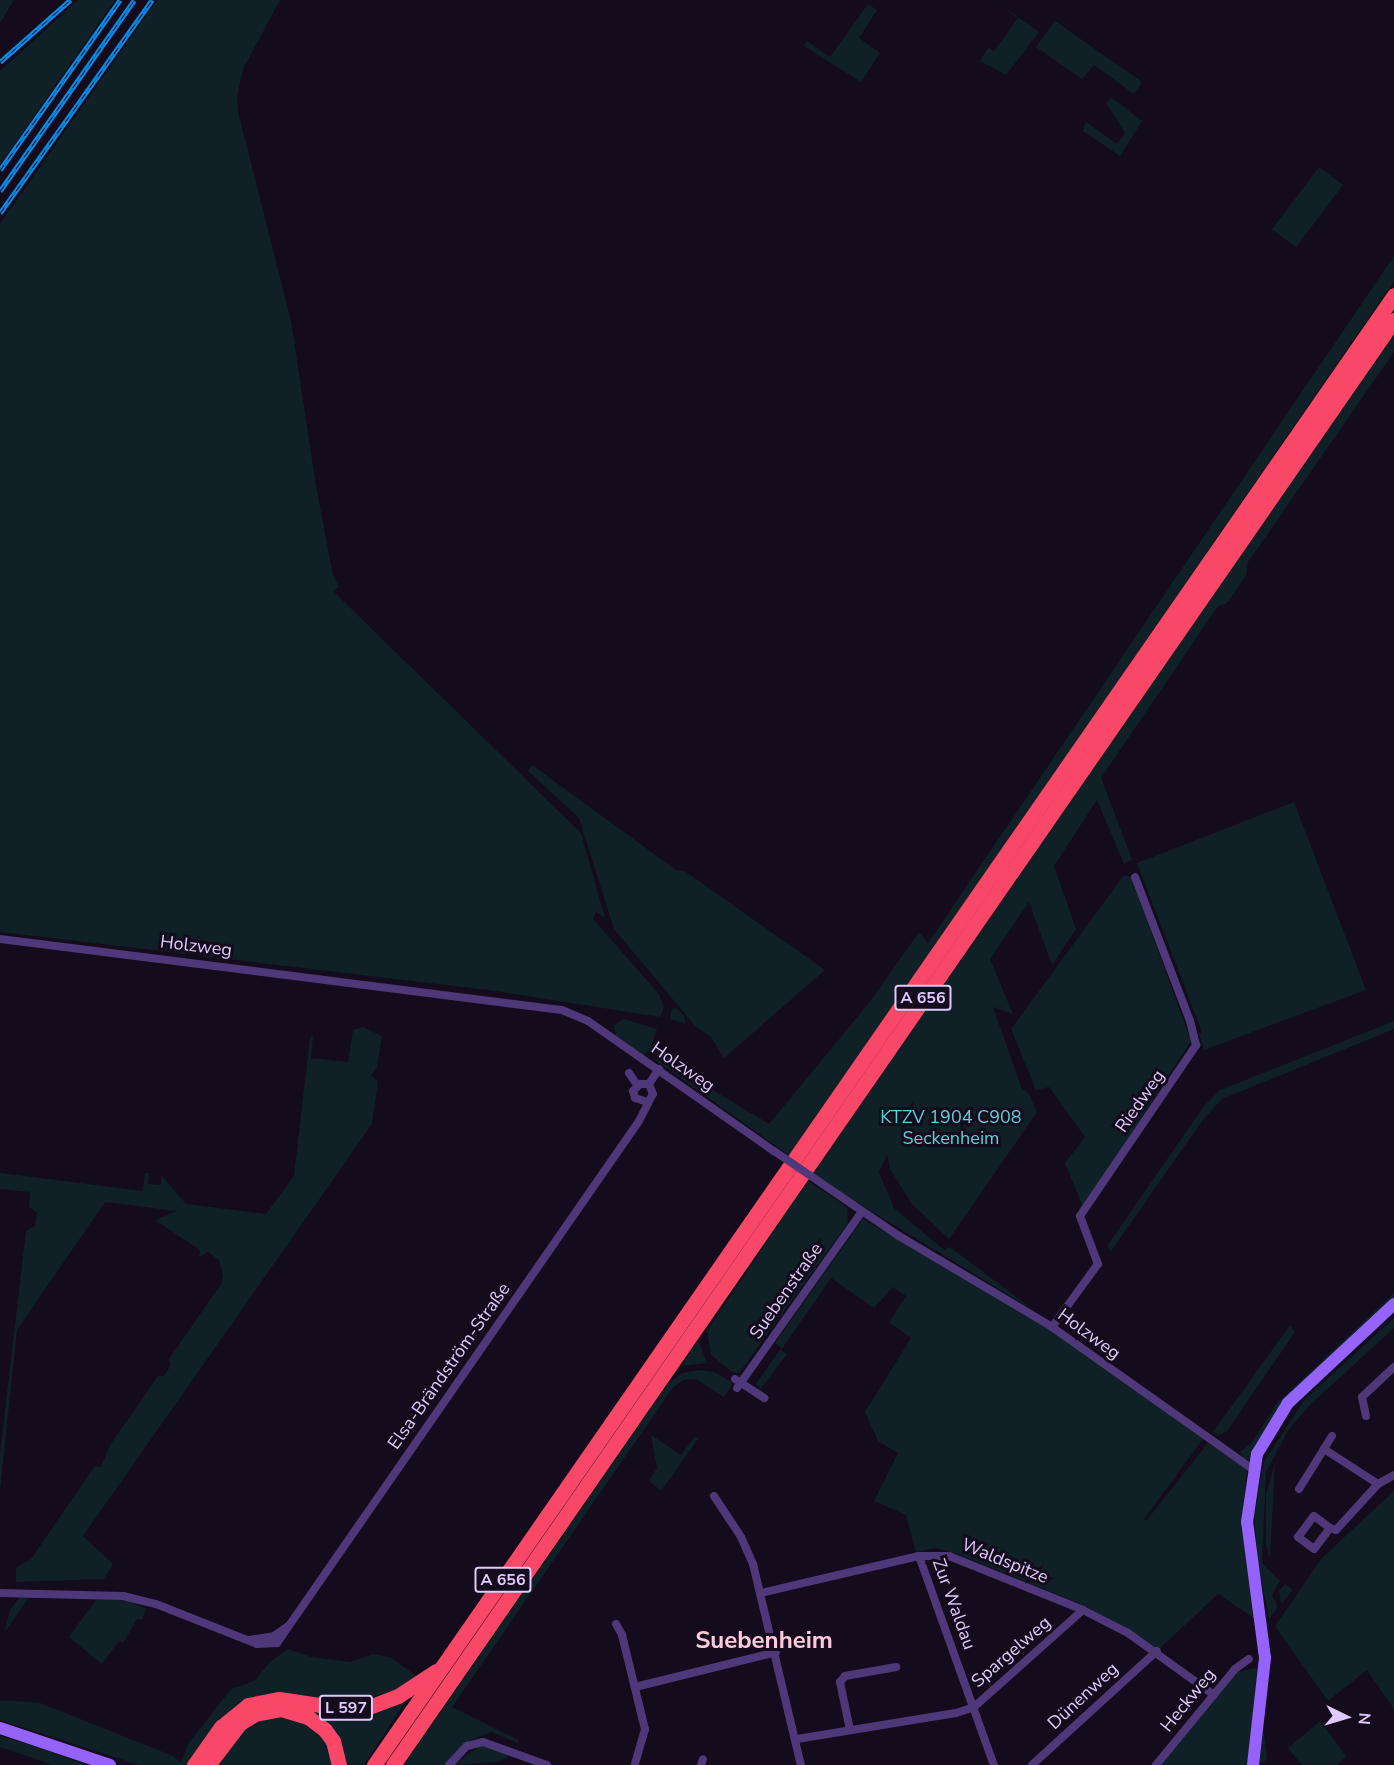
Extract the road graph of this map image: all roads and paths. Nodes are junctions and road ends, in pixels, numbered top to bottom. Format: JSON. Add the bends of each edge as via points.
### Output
{"nodes":[{"id":1,"x":1394,"y":295,"type":"edge"},
{"id":2,"x":1394,"y":320,"type":"edge"},
{"id":3,"x":1135,"y":877,"type":"dead end"},
{"id":4,"x":0,"y":939,"type":"edge"},
{"id":5,"x":659,"y":1070,"type":"junction"},
{"id":6,"x":629,"y":1073,"type":"dead end"},
{"id":7,"x":648,"y":1084,"type":"junction"},
{"id":8,"x":637,"y":1085,"type":"junction"},
{"id":9,"x":637,"y":1101,"type":"junction"},
{"id":10,"x":647,"y":1102,"type":"junction"},
{"id":11,"x":633,"y":1127,"type":"junction"},
{"id":12,"x":861,"y":1213,"type":"junction"},
{"id":13,"x":1394,"y":1304,"type":"edge"},
{"id":14,"x":1394,"y":1314,"type":"edge"},
{"id":15,"x":1052,"y":1327,"type":"junction"},
{"id":16,"x":1332,"y":1365,"type":"junction"},
{"id":17,"x":1394,"y":1367,"type":"edge"},
{"id":18,"x":764,"y":1398,"type":"dead end"},
{"id":19,"x":1366,"y":1416,"type":"dead end"},
{"id":20,"x":1332,"y":1436,"type":"dead end"},
{"id":21,"x":1324,"y":1449,"type":"junction"},
{"id":22,"x":1254,"y":1470,"type":"junction"},
{"id":23,"x":1394,"y":1475,"type":"edge"},
{"id":24,"x":1378,"y":1484,"type":"junction"},
{"id":25,"x":1299,"y":1489,"type":"dead end"},
{"id":26,"x":714,"y":1496,"type":"dead end"},
{"id":27,"x":1330,"y":1528,"type":"dead end"},
{"id":28,"x":919,"y":1556,"type":"junction"},
{"id":29,"x":0,"y":1593,"type":"edge"},
{"id":30,"x":761,"y":1593,"type":"junction"},
{"id":31,"x":1083,"y":1611,"type":"junction"},
{"id":32,"x":616,"y":1624,"type":"dead end"},
{"id":33,"x":1157,"y":1651,"type":"junction"},
{"id":34,"x":776,"y":1652,"type":"junction"},
{"id":35,"x":1249,"y":1659,"type":"dead end"},
{"id":36,"x":896,"y":1667,"type":"dead end"},
{"id":37,"x":442,"y":1668,"type":"junction"},
{"id":38,"x":635,"y":1687,"type":"junction"},
{"id":39,"x":1214,"y":1695,"type":"junction"},
{"id":40,"x":974,"y":1707,"type":"junction"},
{"id":41,"x":0,"y":1728,"type":"edge"},
{"id":42,"x":850,"y":1730,"type":"junction"},
{"id":43,"x":797,"y":1739,"type":"junction"},
{"id":44,"x":110,"y":1765,"type":"edge"},
{"id":45,"x":194,"y":1765,"type":"edge"},
{"id":46,"x":208,"y":1765,"type":"edge"},
{"id":47,"x":339,"y":1765,"type":"edge"},
{"id":48,"x":374,"y":1765,"type":"edge"},
{"id":49,"x":393,"y":1765,"type":"edge"},
{"id":50,"x":449,"y":1765,"type":"edge"},
{"id":51,"x":547,"y":1765,"type":"edge"},
{"id":52,"x":635,"y":1765,"type":"edge"},
{"id":53,"x":801,"y":1765,"type":"edge"},
{"id":54,"x":994,"y":1765,"type":"edge"},
{"id":55,"x":1032,"y":1765,"type":"edge"},
{"id":56,"x":1156,"y":1765,"type":"edge"},
{"id":57,"x":1253,"y":1765,"type":"edge"}],
"edges":[{"from":1,"to":37,"type":"highway","number":"A 656"},
{"from":2,"to":49,"type":"highway","number":"A 656"},
{"from":3,"to":15,"type":"street","name":"Riedweg","via":[[1196,1045],[1080,1216],[1098,1264]]},
{"from":4,"to":5,"type":"street","name":"Holzweg","via":[[562,1010],[588,1021]]},
{"from":5,"to":7,"type":"street"},
{"from":5,"to":12,"type":"street","name":"Holzweg","bridge":true},
{"from":6,"to":8,"type":"street"},
{"from":7,"to":8,"type":"street"},
{"from":7,"to":10,"type":"street","via":[[653,1094]]},
{"from":8,"to":9,"type":"street","via":[[633,1091]]},
{"from":9,"to":10,"type":"street"},
{"from":9,"to":11,"type":"street","name":"Elsa-Brändström-Straße"},
{"from":10,"to":11,"type":"street","name":"Elsa-Brändström-Straße"},
{"from":11,"to":29,"type":"street","name":"Elsa-Brändström-Straße","via":[[291,1623],[274,1636],[249,1640],[123,1596]]},
{"from":12,"to":15,"type":"street","name":"Holzweg"},
{"from":12,"to":18,"type":"street","name":"Suebenstraße","via":[[737,1383]]},
{"from":13,"to":16,"type":"main road"},
{"from":14,"to":16,"type":"main road"},
{"from":15,"to":22,"type":"street","name":"Holzweg"},
{"from":16,"to":22,"type":"main road","via":[[1307,1388]]},
{"from":17,"to":19,"type":"street","via":[[1362,1397]]},
{"from":20,"to":21,"type":"street"},
{"from":21,"to":24,"type":"street"},
{"from":21,"to":25,"type":"street"},
{"from":22,"to":57,"type":"main road","via":[[1247,1522],[1265,1658]]},
{"from":23,"to":24,"type":"street"},
{"from":24,"to":27,"type":"street","via":[[1336,1530]]},
{"from":26,"to":30,"type":"street","via":[[741,1537]]},
{"from":28,"to":30,"type":"street","name":"Waldspitze"},
{"from":28,"to":31,"type":"street","name":"Waldspitze","via":[[949,1556]]},
{"from":28,"to":40,"type":"street","name":"Zur Waldau"},
{"from":30,"to":34,"type":"street"},
{"from":31,"to":33,"type":"street","name":"Waldspitze"},
{"from":31,"to":40,"type":"street","name":"Spargelweg"},
{"from":32,"to":38,"type":"street"},
{"from":33,"to":39,"type":"street","name":"Waldspitze"},
{"from":33,"to":55,"type":"street","name":"Dünenweg"},
{"from":34,"to":38,"type":"street"},
{"from":34,"to":43,"type":"street"},
{"from":35,"to":39,"type":"street","name":"Heckweg","via":[[1235,1669]]},
{"from":36,"to":42,"type":"street","via":[[845,1676],[840,1682]]},
{"from":37,"to":45,"type":"highway","number":"L 597","via":[[398,1696],[369,1707],[334,1707],[279,1699],[248,1705],[221,1727]]},
{"from":37,"to":48,"type":"highway","number":"A 656"},
{"from":38,"to":52,"type":"street","via":[[645,1729]]},
{"from":39,"to":56,"type":"street","name":"Heckweg"},
{"from":40,"to":42,"type":"street","name":"Spargelweg"},
{"from":40,"to":54,"type":"street","name":"Zur Waldau"},
{"from":41,"to":44,"type":"main road"},
{"from":42,"to":43,"type":"street","name":"Spargelweg"},
{"from":43,"to":53,"type":"street"},
{"from":46,"to":47,"type":"highway","via":[[240,1723],[255,1714],[280,1709],[308,1717],[325,1730],[333,1741]]},
{"from":50,"to":51,"type":"street","via":[[467,1746],[483,1742]]}]}
